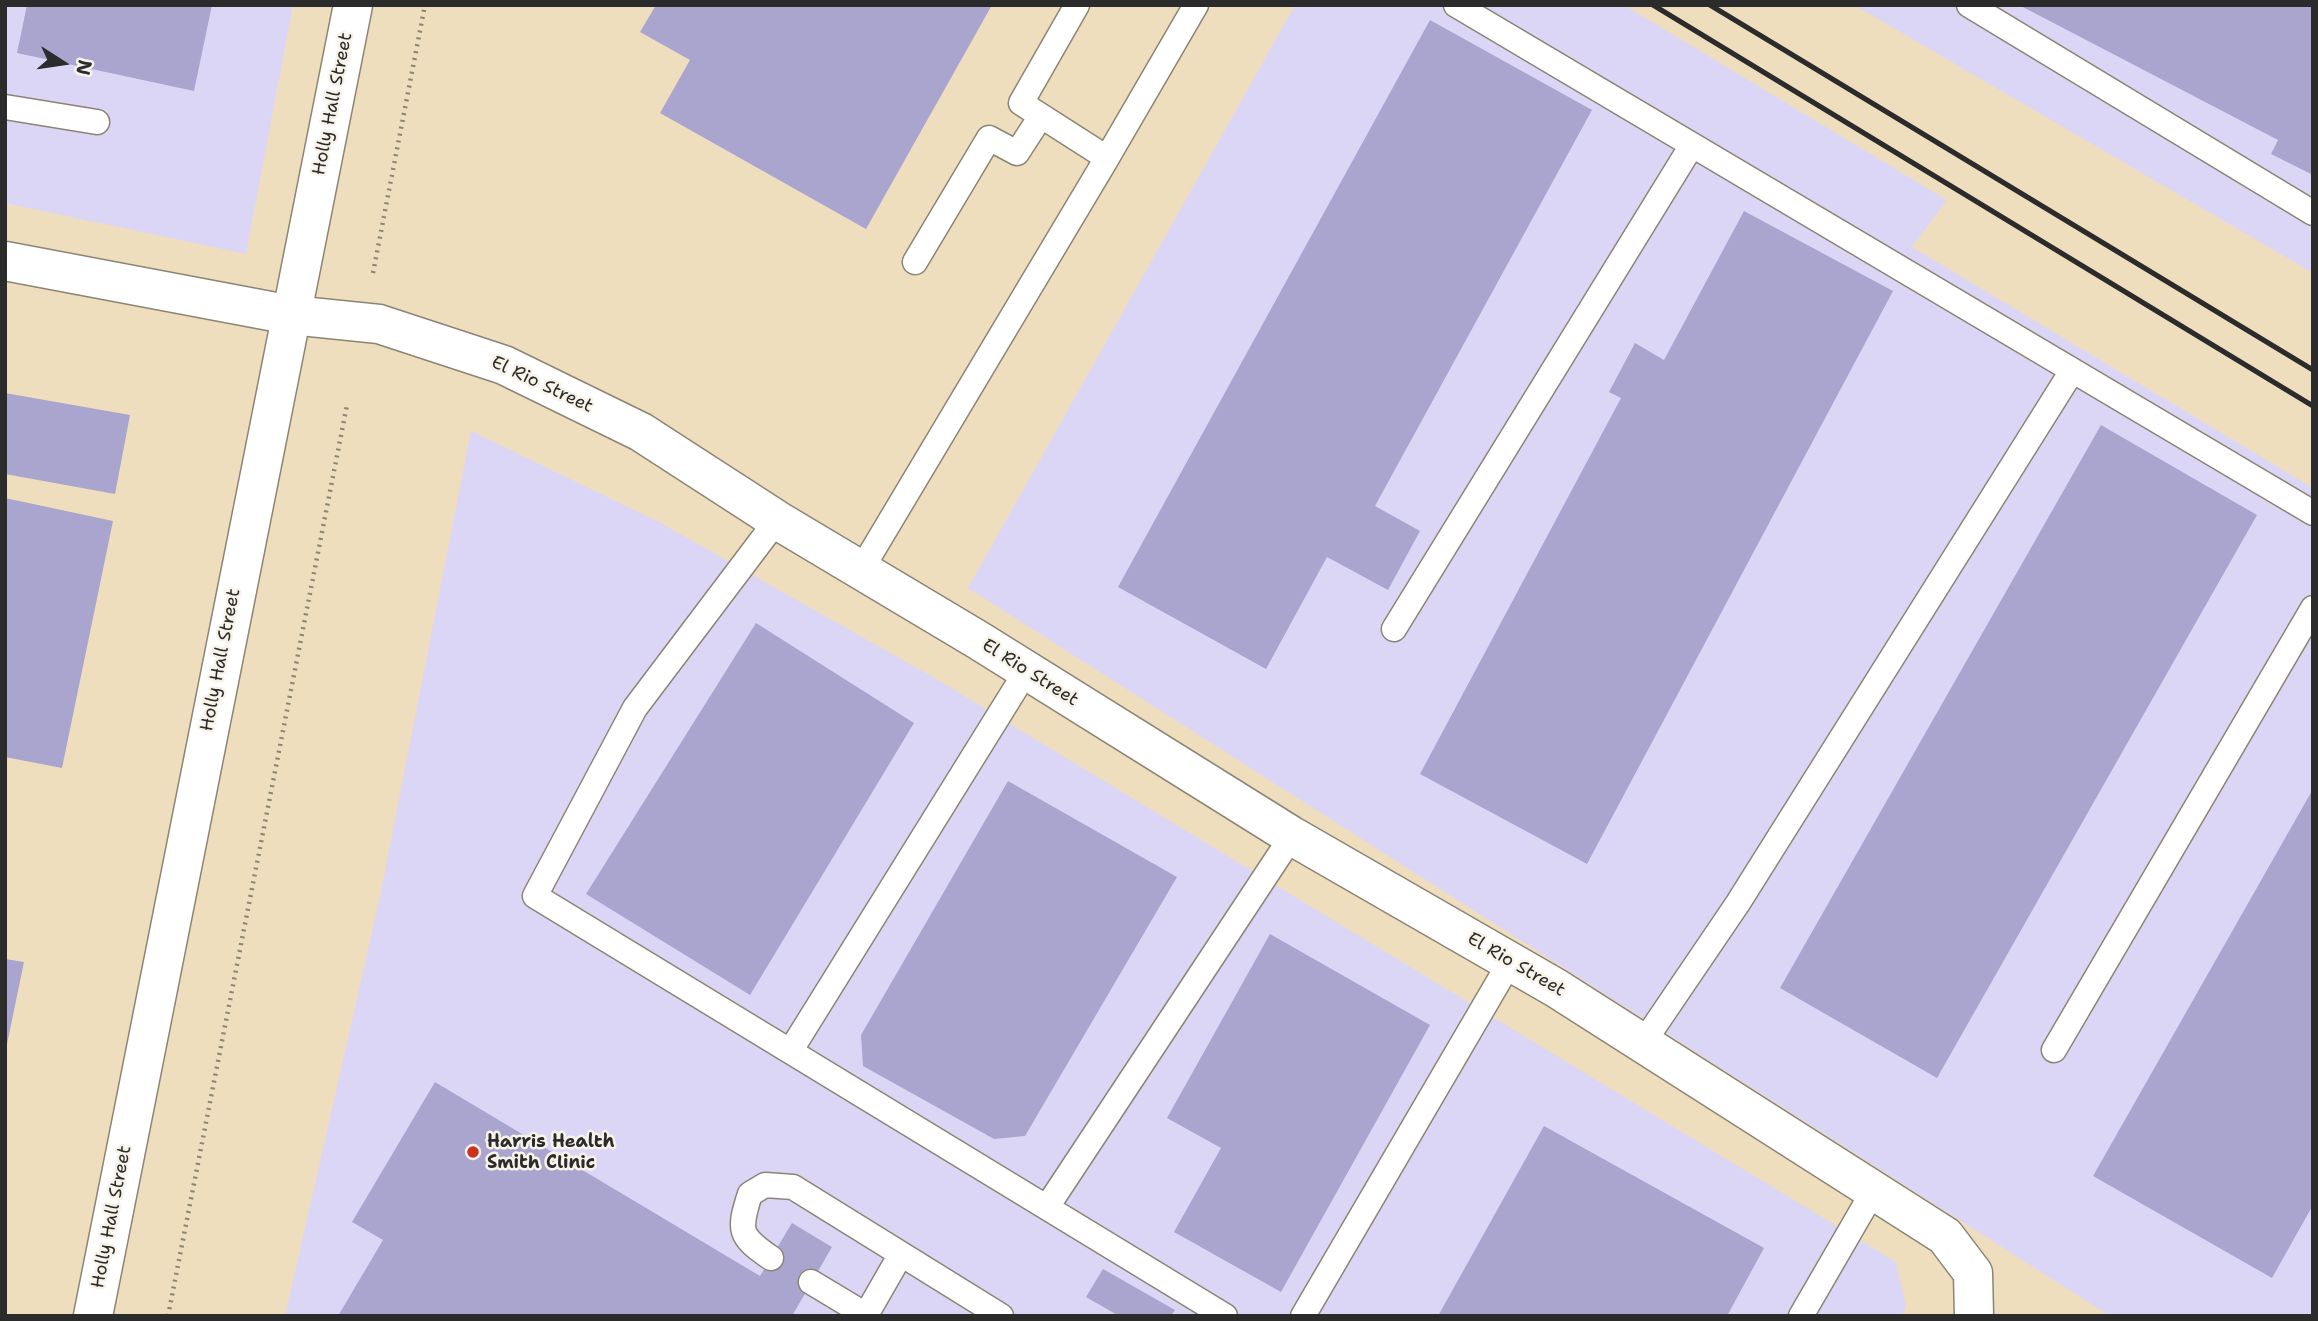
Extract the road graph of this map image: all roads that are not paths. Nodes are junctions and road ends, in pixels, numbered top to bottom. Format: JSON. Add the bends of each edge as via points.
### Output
{"nodes":[{"id":1,"x":353,"y":5,"type":"edge"},
{"id":2,"x":1077,"y":5,"type":"edge"},
{"id":3,"x":1196,"y":5,"type":"edge"},
{"id":4,"x":1456,"y":5,"type":"edge"},
{"id":5,"x":1969,"y":5,"type":"edge"},
{"id":6,"x":5,"y":107,"type":"edge"},
{"id":7,"x":1041,"y":116,"type":"junction"},
{"id":8,"x":97,"y":122,"type":"dead end"},
{"id":9,"x":1692,"y":145,"type":"junction"},
{"id":10,"x":1107,"y":158,"type":"junction"},
{"id":11,"x":2313,"y":213,"type":"edge"},
{"id":12,"x":5,"y":261,"type":"edge"},
{"id":13,"x":915,"y":262,"type":"dead end"},
{"id":14,"x":291,"y":315,"type":"junction"},
{"id":15,"x":2072,"y":371,"type":"junction"},
{"id":16,"x":2313,"y":513,"type":"edge"},
{"id":17,"x":777,"y":520,"type":"junction"},
{"id":18,"x":861,"y":570,"type":"junction"},
{"id":19,"x":2313,"y":608,"type":"edge"},
{"id":20,"x":1394,"y":629,"type":"dead end"},
{"id":21,"x":1027,"y":670,"type":"junction"},
{"id":22,"x":1292,"y":836,"type":"junction"},
{"id":23,"x":1510,"y":962,"type":"junction"},
{"id":24,"x":1643,"y":1043,"type":"junction"},
{"id":25,"x":791,"y":1049,"type":"junction"},
{"id":26,"x":2054,"y":1050,"type":"dead end"},
{"id":27,"x":1874,"y":1190,"type":"junction"},
{"id":28,"x":1047,"y":1207,"type":"junction"},
{"id":29,"x":901,"y":1254,"type":"junction"},
{"id":30,"x":771,"y":1258,"type":"dead end"},
{"id":31,"x":811,"y":1282,"type":"dead end"},
{"id":32,"x":996,"y":1315,"type":"edge"},
{"id":33,"x":93,"y":1316,"type":"edge"},
{"id":34,"x":1225,"y":1316,"type":"edge"},
{"id":35,"x":1303,"y":1316,"type":"edge"},
{"id":36,"x":1801,"y":1316,"type":"edge"},
{"id":37,"x":1974,"y":1316,"type":"edge"}],
"edges":[{"from":1,"to":14,"type":"street","name":"Holly Hall Street"},
{"from":2,"to":7,"type":"lane","via":[[1021,103]]},
{"from":3,"to":10,"type":"lane"},
{"from":4,"to":9,"type":"lane"},
{"from":5,"to":11,"type":"lane"},
{"from":6,"to":8,"type":"lane"},
{"from":7,"to":10,"type":"lane"},
{"from":7,"to":13,"type":"lane","via":[[1017,153],[989,138]]},
{"from":9,"to":15,"type":"lane"},
{"from":9,"to":20,"type":"lane"},
{"from":10,"to":18,"type":"lane"},
{"from":12,"to":14,"type":"street","name":"El Rio Street"},
{"from":14,"to":17,"type":"street","name":"El Rio Street","via":[[379,324],[504,365],[641,432]]},
{"from":14,"to":33,"type":"street","name":"Holly Hall Street"},
{"from":15,"to":16,"type":"lane"},
{"from":15,"to":24,"type":"lane","via":[[1738,903]]},
{"from":17,"to":18,"type":"street","name":"El Rio Street"},
{"from":17,"to":25,"type":"lane","via":[[635,708],[535,896]]},
{"from":18,"to":21,"type":"street","name":"El Rio Street"},
{"from":19,"to":26,"type":"lane"},
{"from":21,"to":22,"type":"street","name":"El Rio Street"},
{"from":21,"to":25,"type":"lane"},
{"from":22,"to":23,"type":"street","name":"El Rio Street"},
{"from":22,"to":28,"type":"lane"},
{"from":23,"to":24,"type":"street","name":"El Rio Street"},
{"from":23,"to":35,"type":"lane"},
{"from":24,"to":27,"type":"street","name":"El Rio Street"},
{"from":25,"to":28,"type":"lane"},
{"from":27,"to":36,"type":"lane"},
{"from":27,"to":37,"type":"street","name":"El Rio Street","via":[[1945,1236],[1973,1273]]},
{"from":28,"to":34,"type":"lane"},
{"from":29,"to":30,"type":"lane","via":[[793,1187],[765,1185],[750,1194],[741,1223],[746,1241]]},
{"from":29,"to":31,"type":"lane","via":[[866,1315]]},
{"from":29,"to":32,"type":"lane"}]}
